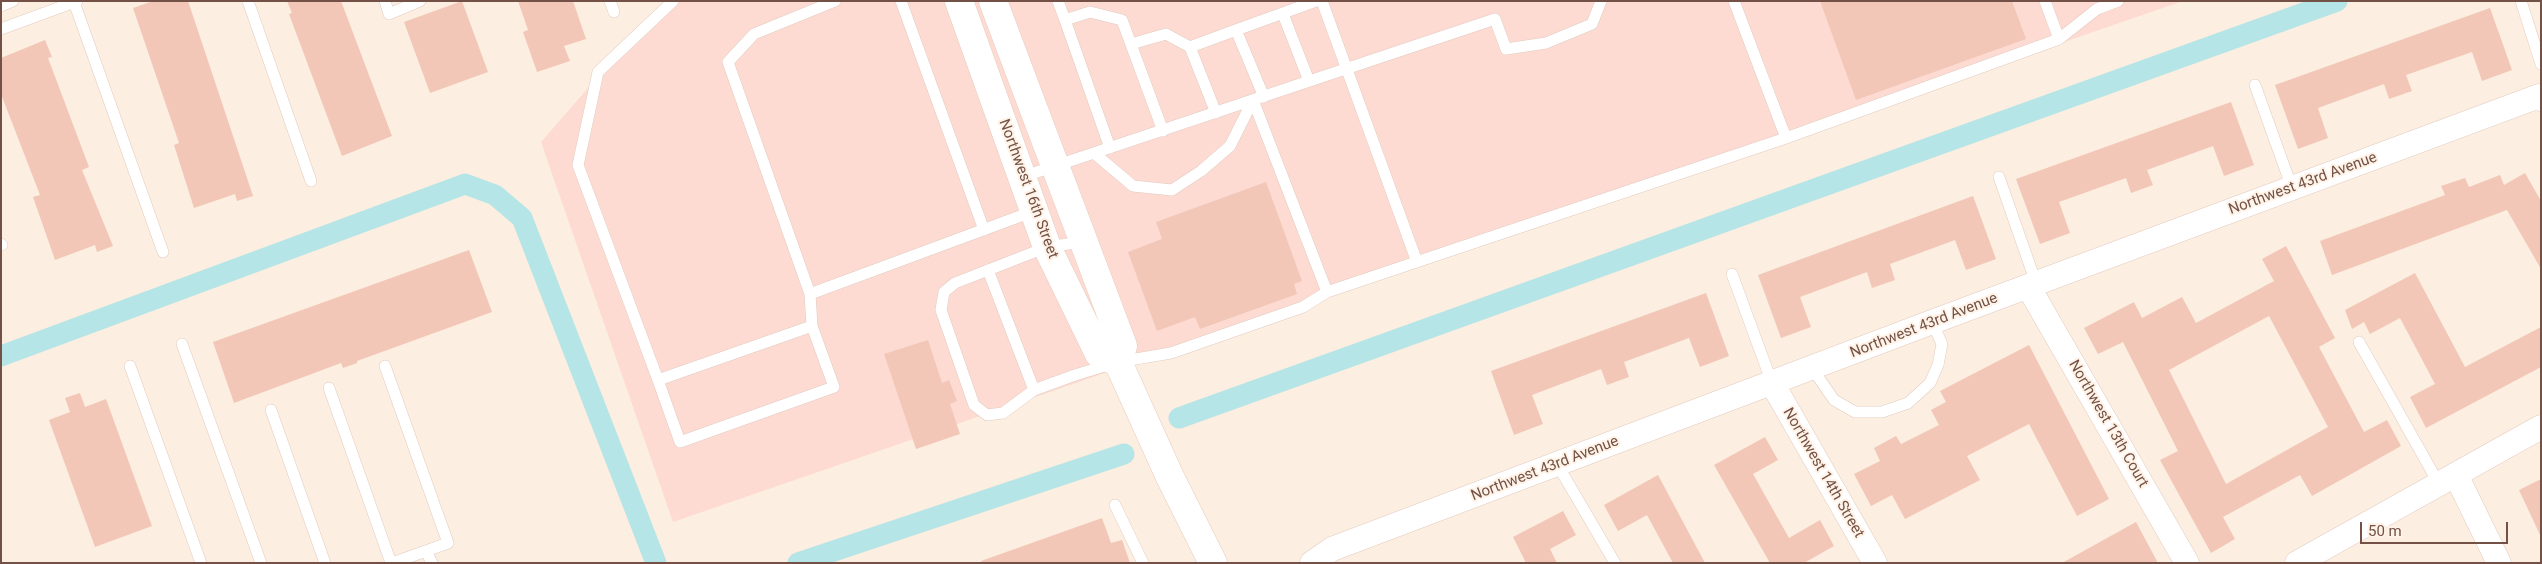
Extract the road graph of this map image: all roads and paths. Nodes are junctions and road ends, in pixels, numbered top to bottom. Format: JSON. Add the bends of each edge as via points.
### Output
{"nodes":[{"id":1,"x":12,"y":1,"type":"edge"},
{"id":2,"x":248,"y":1,"type":"edge"},
{"id":3,"x":385,"y":1,"type":"edge"},
{"id":4,"x":420,"y":1,"type":"edge"},
{"id":5,"x":673,"y":1,"type":"edge"},
{"id":6,"x":835,"y":1,"type":"edge"},
{"id":7,"x":900,"y":1,"type":"edge"},
{"id":8,"x":959,"y":1,"type":"edge"},
{"id":9,"x":993,"y":1,"type":"edge"},
{"id":10,"x":1058,"y":1,"type":"edge"},
{"id":11,"x":1316,"y":1,"type":"edge"},
{"id":12,"x":1322,"y":1,"type":"edge"},
{"id":13,"x":1601,"y":1,"type":"edge"},
{"id":14,"x":1734,"y":1,"type":"edge"},
{"id":15,"x":2045,"y":1,"type":"edge"},
{"id":16,"x":2118,"y":1,"type":"edge"},
{"id":17,"x":2521,"y":1,"type":"edge"},
{"id":18,"x":75,"y":2,"type":"edge"},
{"id":19,"x":1,"y":6,"type":"edge"},
{"id":20,"x":1283,"y":14,"type":"junction"},
{"id":21,"x":1065,"y":20,"type":"junction"},
{"id":22,"x":1,"y":29,"type":"edge"},
{"id":23,"x":1236,"y":30,"type":"junction"},
{"id":24,"x":2059,"y":39,"type":"junction"},
{"id":25,"x":1131,"y":44,"type":"junction"},
{"id":26,"x":1190,"y":47,"type":"junction"},
{"id":27,"x":2541,"y":64,"type":"edge"},
{"id":28,"x":1347,"y":68,"type":"junction"},
{"id":29,"x":1309,"y":81,"type":"junction"},
{"id":30,"x":2255,"y":85,"type":"dead end"},
{"id":31,"x":2540,"y":93,"type":"edge"},
{"id":32,"x":1258,"y":99,"type":"junction"},
{"id":33,"x":1216,"y":113,"type":"junction"},
{"id":34,"x":1163,"y":130,"type":"junction"},
{"id":35,"x":1786,"y":138,"type":"junction"},
{"id":36,"x":1110,"y":148,"type":"junction"},
{"id":37,"x":1094,"y":153,"type":"junction"},
{"id":38,"x":1054,"y":167,"type":"junction"},
{"id":39,"x":1022,"y":177,"type":"junction"},
{"id":40,"x":1999,"y":177,"type":"dead end"},
{"id":41,"x":311,"y":181,"type":"dead end"},
{"id":42,"x":2292,"y":188,"type":"junction"},
{"id":43,"x":1034,"y":211,"type":"junction"},
{"id":44,"x":984,"y":230,"type":"junction"},
{"id":45,"x":1082,"y":242,"type":"junction"},
{"id":46,"x":1047,"y":247,"type":"junction"},
{"id":47,"x":163,"y":252,"type":"dead end"},
{"id":48,"x":1417,"y":262,"type":"junction"},
{"id":49,"x":988,"y":270,"type":"junction"},
{"id":50,"x":1732,"y":274,"type":"dead end"},
{"id":51,"x":2032,"y":285,"type":"junction"},
{"id":52,"x":1327,"y":292,"type":"junction"},
{"id":53,"x":810,"y":294,"type":"junction"},
{"id":54,"x":1932,"y":322,"type":"junction"},
{"id":55,"x":812,"y":326,"type":"junction"},
{"id":56,"x":2359,"y":342,"type":"dead end"},
{"id":57,"x":182,"y":344,"type":"dead end"},
{"id":58,"x":1118,"y":362,"type":"junction"},
{"id":59,"x":130,"y":366,"type":"dead end"},
{"id":60,"x":385,"y":366,"type":"dead end"},
{"id":61,"x":1812,"y":368,"type":"junction"},
{"id":62,"x":658,"y":380,"type":"junction"},
{"id":63,"x":1772,"y":383,"type":"junction"},
{"id":64,"x":329,"y":388,"type":"dead end"},
{"id":65,"x":1034,"y":390,"type":"junction"},
{"id":66,"x":271,"y":410,"type":"dead end"},
{"id":67,"x":2541,"y":426,"type":"edge"},
{"id":68,"x":1558,"y":464,"type":"junction"},
{"id":69,"x":2448,"y":479,"type":"junction"},
{"id":70,"x":1115,"y":505,"type":"dead end"},
{"id":71,"x":426,"y":550,"type":"junction"},
{"id":72,"x":201,"y":563,"type":"edge"},
{"id":73,"x":261,"y":563,"type":"edge"},
{"id":74,"x":325,"y":563,"type":"edge"},
{"id":75,"x":391,"y":563,"type":"edge"},
{"id":76,"x":432,"y":563,"type":"edge"},
{"id":77,"x":1143,"y":563,"type":"edge"},
{"id":78,"x":1213,"y":563,"type":"edge"},
{"id":79,"x":1312,"y":563,"type":"edge"},
{"id":80,"x":1615,"y":563,"type":"edge"},
{"id":81,"x":1875,"y":563,"type":"edge"},
{"id":82,"x":2187,"y":563,"type":"edge"},
{"id":83,"x":2297,"y":563,"type":"edge"},
{"id":84,"x":2500,"y":563,"type":"edge"}],
"edges":[{"from":1,"to":19,"type":"lane"},
{"from":2,"to":41,"type":"lane"},
{"from":3,"to":4,"type":"lane","via":[[389,14]]},
{"from":5,"to":62,"type":"lane","via":[[598,72],[578,165]]},
{"from":6,"to":53,"type":"lane","via":[[754,34],[728,62]]},
{"from":7,"to":44,"type":"lane"},
{"from":8,"to":39,"type":"street","name":"Northwest 16th Street"},
{"from":9,"to":38,"type":"street","name":"Northwest 16th Street"},
{"from":10,"to":21,"type":"lane"},
{"from":11,"to":20,"type":"lane"},
{"from":12,"to":28,"type":"lane"},
{"from":13,"to":28,"type":"lane","via":[[1592,24],[1546,43],[1506,49],[1494,19]]},
{"from":14,"to":35,"type":"lane"},
{"from":15,"to":24,"type":"lane"},
{"from":16,"to":24,"type":"lane","via":[[2097,9]]},
{"from":17,"to":27,"type":"lane"},
{"from":18,"to":22,"type":"lane"},
{"from":18,"to":47,"type":"lane"},
{"from":20,"to":23,"type":"lane"},
{"from":20,"to":29,"type":"lane"},
{"from":21,"to":25,"type":"lane","via":[[1090,12],[1122,20]]},
{"from":21,"to":36,"type":"lane"},
{"from":23,"to":26,"type":"lane"},
{"from":23,"to":32,"type":"lane"},
{"from":24,"to":35,"type":"lane"},
{"from":25,"to":26,"type":"lane","via":[[1166,34]]},
{"from":25,"to":34,"type":"lane"},
{"from":26,"to":33,"type":"lane"},
{"from":28,"to":29,"type":"lane"},
{"from":28,"to":48,"type":"lane"},
{"from":29,"to":32,"type":"lane"},
{"from":30,"to":42,"type":"lane"},
{"from":31,"to":42,"type":"street","name":"Northwest 43rd Avenue"},
{"from":32,"to":33,"type":"lane"},
{"from":32,"to":37,"type":"lane","via":[[1230,146],[1172,190],[1133,186]]},
{"from":32,"to":52,"type":"lane"},
{"from":33,"to":34,"type":"lane"},
{"from":34,"to":36,"type":"lane"},
{"from":35,"to":48,"type":"lane"},
{"from":36,"to":37,"type":"lane"},
{"from":37,"to":38,"type":"lane"},
{"from":38,"to":39,"type":"lane"},
{"from":38,"to":45,"type":"street","name":"Northwest 16th Street"},
{"from":39,"to":43,"type":"street","name":"Northwest 16th Street"},
{"from":40,"to":51,"type":"lane"},
{"from":42,"to":51,"type":"street","name":"Northwest 43rd Avenue"},
{"from":43,"to":44,"type":"lane"},
{"from":43,"to":46,"type":"street","name":"Northwest 16th Street"},
{"from":44,"to":53,"type":"lane"},
{"from":45,"to":46,"type":"lane"},
{"from":45,"to":58,"type":"street","name":"Northwest 16th Street","via":[[1123,346]]},
{"from":46,"to":49,"type":"lane"},
{"from":46,"to":58,"type":"street","name":"Northwest 16th Street","via":[[1099,354]]},
{"from":48,"to":52,"type":"lane"},
{"from":49,"to":65,"type":"lane"},
{"from":49,"to":65,"type":"lane","via":[[955,283],[944,292],[941,310],[974,404],[987,415],[1003,413]]},
{"from":50,"to":63,"type":"lane"},
{"from":51,"to":54,"type":"street","name":"Northwest 43rd Avenue"},
{"from":51,"to":82,"type":"street","name":"Northwest 13th Court"},
{"from":52,"to":58,"type":"lane","via":[[1304,307],[1171,353]]},
{"from":53,"to":55,"type":"lane"},
{"from":54,"to":61,"type":"street","name":"Northwest 43rd Avenue"},
{"from":54,"to":61,"type":"lane","via":[[1942,344],[1938,365],[1930,383],[1908,403],[1882,412],[1855,412],[1834,400]]},
{"from":55,"to":62,"type":"lane"},
{"from":55,"to":62,"type":"lane","via":[[834,387],[680,442]]},
{"from":56,"to":69,"type":"lane"},
{"from":57,"to":73,"type":"lane"},
{"from":58,"to":65,"type":"lane"},
{"from":58,"to":78,"type":"street","name":"Northwest 16th Street"},
{"from":59,"to":72,"type":"lane"},
{"from":60,"to":71,"type":"lane","via":[[448,542]]},
{"from":61,"to":63,"type":"street","name":"Northwest 43rd Avenue"},
{"from":63,"to":68,"type":"street","name":"Northwest 43rd Avenue"},
{"from":63,"to":81,"type":"street","name":"Northwest 14th Street"},
{"from":64,"to":75,"type":"lane"},
{"from":66,"to":74,"type":"lane"},
{"from":67,"to":69,"type":"street"},
{"from":68,"to":79,"type":"street","name":"Northwest 43rd Avenue","via":[[1332,550]]},
{"from":68,"to":80,"type":"lane"},
{"from":69,"to":83,"type":"street"},
{"from":69,"to":84,"type":"street"},
{"from":70,"to":77,"type":"lane"},
{"from":71,"to":75,"type":"lane"},
{"from":71,"to":76,"type":"lane"}]}
